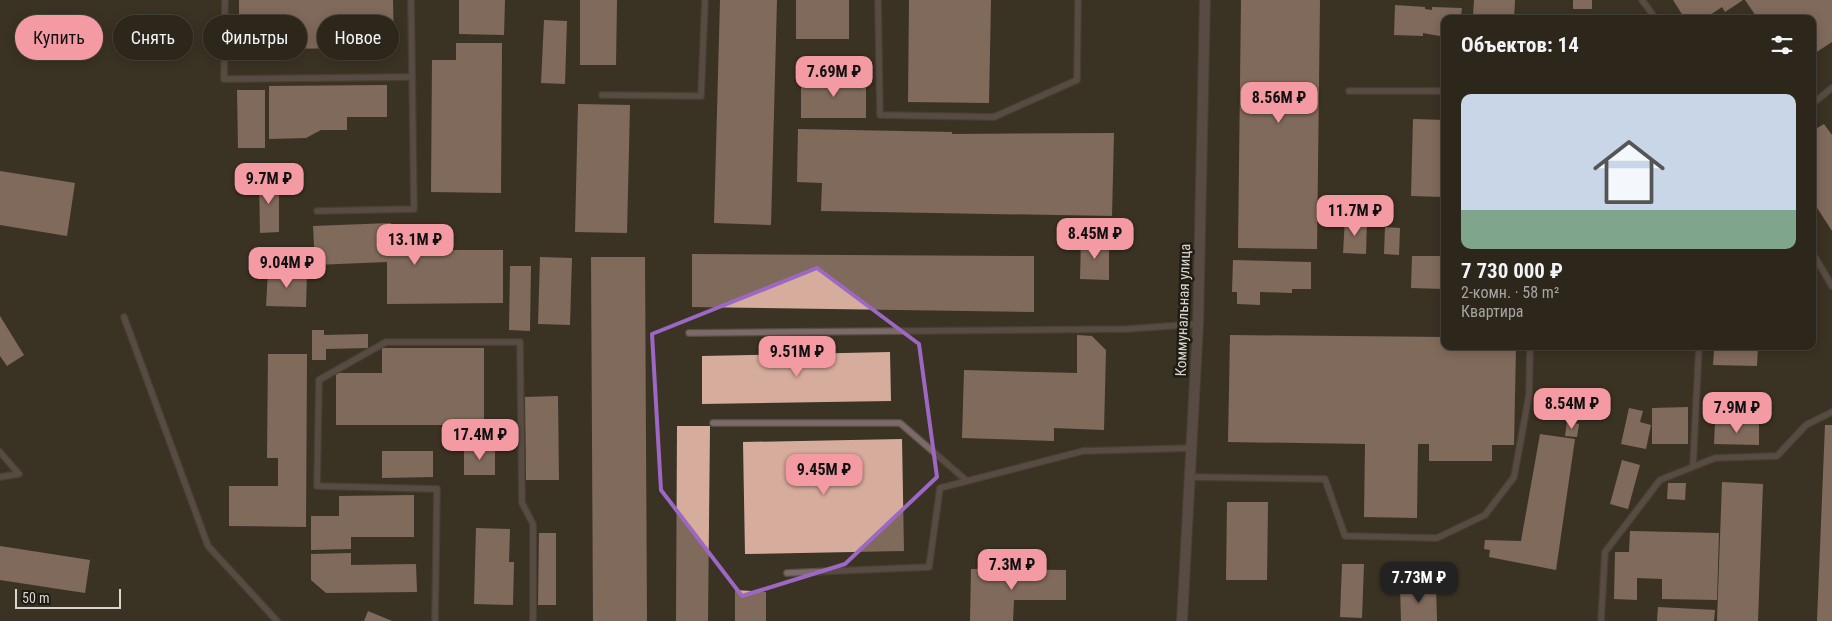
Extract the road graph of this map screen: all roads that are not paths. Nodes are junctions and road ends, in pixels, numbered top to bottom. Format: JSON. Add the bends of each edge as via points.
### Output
{"nodes":[{"id":1,"x":225,"y":0,"type":"edge"},
{"id":2,"x":411,"y":0,"type":"edge"},
{"id":3,"x":705,"y":0,"type":"edge"},
{"id":4,"x":878,"y":0,"type":"edge"},
{"id":5,"x":1078,"y":0,"type":"edge"},
{"id":6,"x":1205,"y":0,"type":"edge"},
{"id":7,"x":1642,"y":0,"type":"edge"},
{"id":8,"x":1653,"y":15,"type":"edge"},
{"id":9,"x":411,"y":78,"type":"junction"},
{"id":10,"x":1832,"y":88,"type":"edge"},
{"id":11,"x":1349,"y":91,"type":"dead end"},
{"id":12,"x":1441,"y":91,"type":"edge"},
{"id":13,"x":602,"y":95,"type":"dead end"},
{"id":14,"x":1816,"y":101,"type":"edge"},
{"id":15,"x":317,"y":211,"type":"dead end"},
{"id":16,"x":1816,"y":259,"type":"edge"},
{"id":17,"x":1832,"y":286,"type":"edge"},
{"id":18,"x":124,"y":317,"type":"dead end"},
{"id":19,"x":1198,"y":324,"type":"junction"},
{"id":20,"x":689,"y":333,"type":"dead end"},
{"id":21,"x":1530,"y":350,"type":"edge"},
{"id":22,"x":1698,"y":350,"type":"edge"},
{"id":23,"x":1832,"y":412,"type":"edge"},
{"id":24,"x":713,"y":423,"type":"dead end"},
{"id":25,"x":1193,"y":448,"type":"junction"},
{"id":26,"x":0,"y":452,"type":"edge"},
{"id":27,"x":1693,"y":465,"type":"junction"},
{"id":28,"x":0,"y":476,"type":"edge"},
{"id":29,"x":1191,"y":477,"type":"junction"},
{"id":30,"x":967,"y":481,"type":"junction"},
{"id":31,"x":787,"y":573,"type":"dead end"},
{"id":32,"x":277,"y":621,"type":"edge"},
{"id":33,"x":435,"y":621,"type":"edge"},
{"id":34,"x":533,"y":621,"type":"edge"},
{"id":35,"x":1182,"y":621,"type":"edge"},
{"id":36,"x":1600,"y":621,"type":"edge"}],
"edges":[{"from":1,"to":9,"type":"lane","via":[[224,79]]},
{"from":2,"to":9,"type":"lane"},
{"from":3,"to":13,"type":"lane","via":[[701,96]]},
{"from":4,"to":5,"type":"lane","via":[[880,115],[994,117],[1077,80]]},
{"from":6,"to":19,"type":"street","name":"Коммунальная улица"},
{"from":7,"to":8,"type":"lane"},
{"from":9,"to":15,"type":"lane","via":[[414,209]]},
{"from":10,"to":14,"type":"lane"},
{"from":11,"to":12,"type":"lane"},
{"from":16,"to":17,"type":"lane"},
{"from":18,"to":32,"type":"lane","via":[[208,546]]},
{"from":19,"to":20,"type":"lane","via":[[1127,329]]},
{"from":19,"to":25,"type":"street","name":"Коммунальная улица"},
{"from":21,"to":29,"type":"lane","via":[[1529,394],[1514,477],[1485,515],[1437,538],[1345,536],[1325,479]]},
{"from":22,"to":27,"type":"lane"},
{"from":23,"to":27,"type":"lane","via":[[1806,424],[1777,456],[1716,458]]},
{"from":24,"to":30,"type":"lane","via":[[900,423]]},
{"from":25,"to":29,"type":"street","name":"Коммунальная улица"},
{"from":25,"to":30,"type":"lane","via":[[1083,452]]},
{"from":26,"to":28,"type":"lane","via":[[19,474]]},
{"from":27,"to":36,"type":"lane","via":[[1660,480],[1605,552]]},
{"from":29,"to":35,"type":"street","name":"Коммунальная улица"},
{"from":30,"to":31,"type":"lane","via":[[940,488],[929,567]]},
{"from":33,"to":34,"type":"lane","via":[[437,489],[317,486],[319,380],[386,342],[520,342],[522,503],[533,524]]}]}
